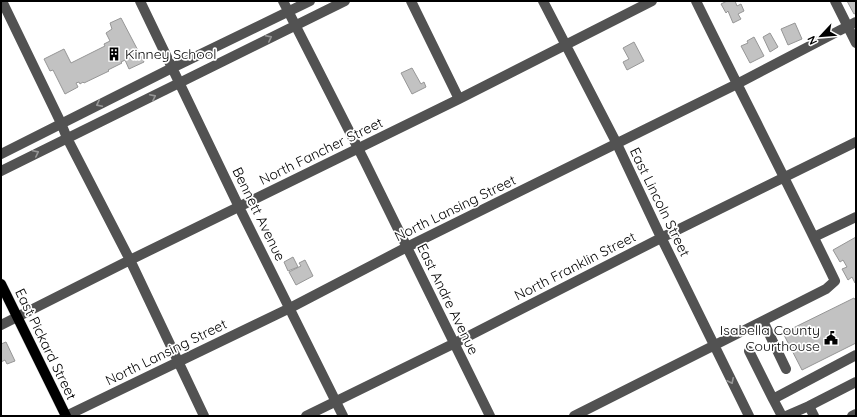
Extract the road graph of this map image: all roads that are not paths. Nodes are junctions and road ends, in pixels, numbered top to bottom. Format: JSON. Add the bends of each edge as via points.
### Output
{"nodes":[{"id":1,"x":2,"y":1,"type":"edge"},
{"id":2,"x":140,"y":1,"type":"edge"},
{"id":3,"x":284,"y":1,"type":"edge"},
{"id":4,"x":310,"y":1,"type":"edge"},
{"id":5,"x":345,"y":1,"type":"edge"},
{"id":6,"x":411,"y":1,"type":"edge"},
{"id":7,"x":543,"y":1,"type":"edge"},
{"id":8,"x":652,"y":1,"type":"edge"},
{"id":9,"x":696,"y":1,"type":"edge"},
{"id":10,"x":835,"y":1,"type":"edge"},
{"id":11,"x":289,"y":12,"type":"junction"},
{"id":12,"x":296,"y":24,"type":"junction"},
{"id":13,"x":852,"y":24,"type":"edge"},
{"id":14,"x":856,"y":43,"type":"edge"},
{"id":15,"x":565,"y":44,"type":"junction"},
{"id":16,"x":172,"y":68,"type":"junction"},
{"id":17,"x":180,"y":83,"type":"junction"},
{"id":18,"x":736,"y":84,"type":"junction"},
{"id":19,"x":459,"y":99,"type":"junction"},
{"id":20,"x":61,"y":123,"type":"junction"},
{"id":21,"x":67,"y":138,"type":"junction"},
{"id":22,"x":856,"y":142,"type":"edge"},
{"id":23,"x":617,"y":144,"type":"junction"},
{"id":24,"x":358,"y":148,"type":"junction"},
{"id":25,"x":1,"y":154,"type":"edge"},
{"id":26,"x":1,"y":171,"type":"edge"},
{"id":27,"x":785,"y":178,"type":"junction"},
{"id":28,"x":239,"y":207,"type":"junction"},
{"id":29,"x":856,"y":217,"type":"edge"},
{"id":30,"x":661,"y":238,"type":"junction"},
{"id":31,"x":814,"y":238,"type":"junction"},
{"id":32,"x":407,"y":247,"type":"junction"},
{"id":33,"x":130,"y":260,"type":"junction"},
{"id":34,"x":1,"y":284,"type":"edge"},
{"id":35,"x":290,"y":308,"type":"junction"},
{"id":36,"x":17,"y":317,"type":"junction"},
{"id":37,"x":763,"y":321,"type":"junction"},
{"id":38,"x":1,"y":325,"type":"edge"},
{"id":39,"x":455,"y":343,"type":"junction"},
{"id":40,"x":714,"y":346,"type":"junction"},
{"id":41,"x":749,"y":351,"type":"dead end"},
{"id":42,"x":856,"y":355,"type":"edge"},
{"id":43,"x":179,"y":362,"type":"junction"},
{"id":44,"x":786,"y":369,"type":"dead end"},
{"id":45,"x":856,"y":382,"type":"edge"},
{"id":46,"x":773,"y":399,"type":"junction"},
{"id":47,"x":336,"y":401,"type":"junction"},
{"id":48,"x":809,"y":406,"type":"junction"},
{"id":49,"x":856,"y":414,"type":"edge"},
{"id":50,"x":66,"y":416,"type":"edge"},
{"id":51,"x":204,"y":416,"type":"edge"},
{"id":52,"x":306,"y":416,"type":"edge"},
{"id":53,"x":343,"y":416,"type":"edge"},
{"id":54,"x":490,"y":416,"type":"edge"},
{"id":55,"x":574,"y":416,"type":"edge"},
{"id":56,"x":749,"y":416,"type":"edge"},
{"id":57,"x":782,"y":416,"type":"edge"},
{"id":58,"x":786,"y":416,"type":"edge"},
{"id":59,"x":814,"y":416,"type":"edge"},
{"id":60,"x":852,"y":416,"type":"edge"}],
"edges":[{"from":1,"to":20,"type":"street"},
{"from":2,"to":16,"type":"street","name":"Bennett Avenue"},
{"from":3,"to":11,"type":"street","name":"East Andre Avenue"},
{"from":4,"to":11,"type":"street"},
{"from":5,"to":12,"type":"street"},
{"from":6,"to":19,"type":"street"},
{"from":7,"to":15,"type":"street","name":"East Lincoln Street"},
{"from":8,"to":15,"type":"street","name":"North Fancher Street"},
{"from":9,"to":18,"type":"street"},
{"from":10,"to":13,"type":"street"},
{"from":11,"to":12,"type":"street","name":"East Andre Avenue"},
{"from":11,"to":16,"type":"street"},
{"from":17,"to":12,"type":"street","one_way":true},
{"from":12,"to":24,"type":"street","name":"East Andre Avenue"},
{"from":13,"to":14,"type":"street"},
{"from":13,"to":18,"type":"street","name":"North Lansing Street"},
{"from":15,"to":19,"type":"street","name":"North Fancher Street"},
{"from":15,"to":23,"type":"street","name":"East Lincoln Street"},
{"from":16,"to":17,"type":"street","name":"Bennett Avenue"},
{"from":16,"to":20,"type":"street","one_way":true},
{"from":21,"to":17,"type":"street","one_way":true},
{"from":17,"to":28,"type":"street","name":"Bennett Avenue"},
{"from":18,"to":23,"type":"street","name":"North Lansing Street"},
{"from":18,"to":27,"type":"street"},
{"from":19,"to":24,"type":"street","name":"North Fancher Street"},
{"from":20,"to":21,"type":"street"},
{"from":20,"to":25,"type":"street"},
{"from":26,"to":21,"type":"street","one_way":true},
{"from":21,"to":33,"type":"street"},
{"from":22,"to":27,"type":"street","name":"North Franklin Street"},
{"from":23,"to":30,"type":"street","name":"East Lincoln Street"},
{"from":23,"to":32,"type":"street","name":"North Lansing Street"},
{"from":24,"to":28,"type":"street","name":"North Fancher Street"},
{"from":24,"to":32,"type":"street","name":"East Andre Avenue"},
{"from":27,"to":30,"type":"street","name":"North Franklin Street"},
{"from":27,"to":31,"type":"street"},
{"from":28,"to":33,"type":"street","name":"North Fancher Street"},
{"from":28,"to":35,"type":"street","name":"Bennett Avenue"},
{"from":29,"to":31,"type":"street"},
{"from":30,"to":39,"type":"street","name":"North Franklin Street"},
{"from":30,"to":40,"type":"street","name":"East Lincoln Street"},
{"from":31,"to":37,"type":"street","via":[[835,281],[826,289]]},
{"from":32,"to":35,"type":"street","name":"North Lansing Street"},
{"from":32,"to":39,"type":"street","name":"East Andre Avenue"},
{"from":33,"to":36,"type":"street","name":"North Fancher Street"},
{"from":33,"to":43,"type":"street"},
{"from":34,"to":36,"type":"main road","name":"East Pickard Street"},
{"from":35,"to":43,"type":"street","name":"North Lansing Street"},
{"from":35,"to":47,"type":"street","name":"Bennett Avenue"},
{"from":36,"to":38,"type":"street","name":"North Fancher Street"},
{"from":36,"to":50,"type":"main road","name":"East Pickard Street"},
{"from":37,"to":40,"type":"street"},
{"from":37,"to":44,"type":"street"},
{"from":39,"to":47,"type":"street","name":"North Franklin Street"},
{"from":39,"to":54,"type":"street","name":"East Andre Avenue"},
{"from":40,"to":55,"type":"street"},
{"from":40,"to":56,"type":"street","name":"East Lincoln Street","one_way":true},
{"from":41,"to":46,"type":"street"},
{"from":42,"to":46,"type":"street"},
{"from":43,"to":50,"type":"street","name":"North Lansing Street"},
{"from":43,"to":51,"type":"street"},
{"from":45,"to":48,"type":"street"},
{"from":46,"to":57,"type":"street"},
{"from":47,"to":52,"type":"street","name":"North Franklin Street"},
{"from":47,"to":53,"type":"street","name":"Bennett Avenue"},
{"from":48,"to":58,"type":"street"},
{"from":48,"to":59,"type":"street"},
{"from":49,"to":60,"type":"street"}]}
